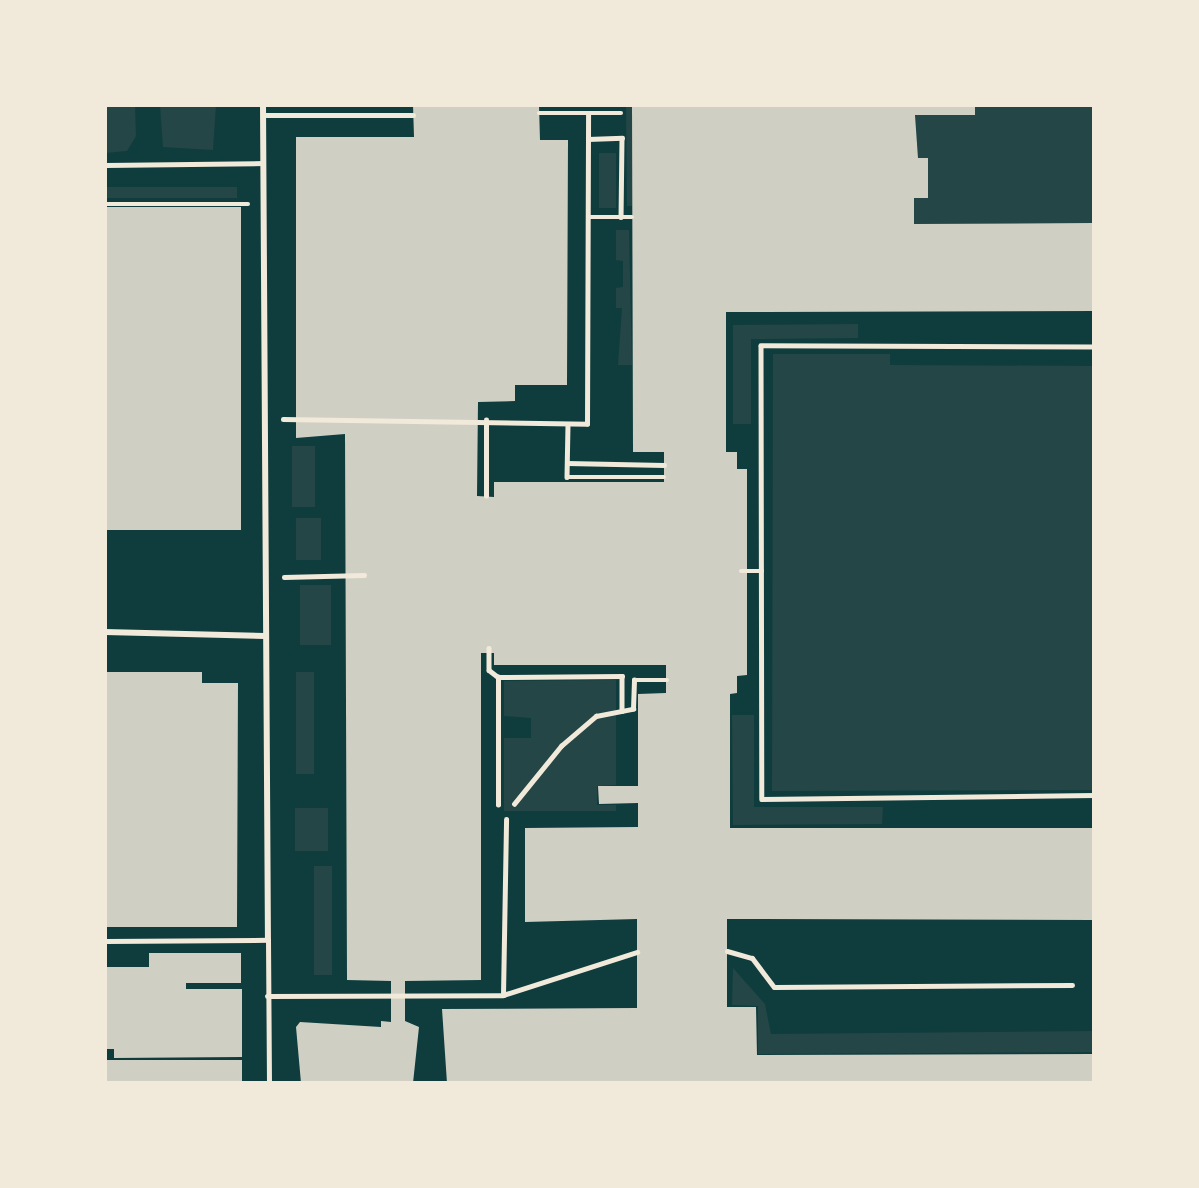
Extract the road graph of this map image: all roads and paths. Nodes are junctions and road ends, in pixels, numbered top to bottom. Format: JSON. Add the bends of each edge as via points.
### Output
{"nodes":[{"id":1,"x":263,"y":105,"type":"edge"},
{"id":2,"x":539,"y":113,"type":"dead end"},
{"id":3,"x":621,"y":113,"type":"dead end"},
{"id":4,"x":588,"y":114,"type":"junction"},
{"id":5,"x":263,"y":115,"type":"junction"},
{"id":6,"x":413,"y":115,"type":"dead end"},
{"id":7,"x":588,"y":139,"type":"junction"},
{"id":8,"x":263,"y":163,"type":"junction"},
{"id":9,"x":105,"y":165,"type":"edge"},
{"id":10,"x":105,"y":204,"type":"edge"},
{"id":11,"x":263,"y":204,"type":"junction"},
{"id":12,"x":588,"y":217,"type":"junction"},
{"id":13,"x":621,"y":217,"type":"junction"},
{"id":14,"x":632,"y":217,"type":"dead end"},
{"id":15,"x":1094,"y":347,"type":"edge"},
{"id":16,"x":296,"y":419,"type":"dead end"},
{"id":17,"x":486,"y":420,"type":"junction"},
{"id":18,"x":568,"y":425,"type":"junction"},
{"id":19,"x":567,"y":463,"type":"junction"},
{"id":20,"x":664,"y":465,"type":"dead end"},
{"id":21,"x":664,"y":477,"type":"dead end"},
{"id":22,"x":486,"y":496,"type":"dead end"},
{"id":23,"x":741,"y":571,"type":"dead end"},
{"id":24,"x":762,"y":571,"type":"junction"},
{"id":25,"x":363,"y":575,"type":"dead end"},
{"id":26,"x":265,"y":578,"type":"junction"},
{"id":27,"x":105,"y":632,"type":"edge"},
{"id":28,"x":265,"y":636,"type":"junction"},
{"id":29,"x":489,"y":648,"type":"dead end"},
{"id":30,"x":498,"y":677,"type":"junction"},
{"id":31,"x":667,"y":680,"type":"dead end"},
{"id":32,"x":622,"y":711,"type":"junction"},
{"id":33,"x":1094,"y":795,"type":"edge"},
{"id":34,"x":506,"y":819,"type":"junction"},
{"id":35,"x":268,"y":940,"type":"junction"},
{"id":36,"x":105,"y":942,"type":"edge"},
{"id":37,"x":727,"y":951,"type":"dead end"},
{"id":38,"x":637,"y":952,"type":"dead end"},
{"id":39,"x":1072,"y":985,"type":"dead end"},
{"id":40,"x":503,"y":995,"type":"junction"},
{"id":41,"x":267,"y":996,"type":"junction"},
{"id":42,"x":269,"y":1081,"type":"dead end"}],
"edges":[{"from":1,"to":5,"type":"street"},
{"from":2,"to":4,"type":"path"},
{"from":3,"to":4,"type":"path"},
{"from":4,"to":7,"type":"path"},
{"from":5,"to":6,"type":"lane"},
{"from":5,"to":8,"type":"street"},
{"from":7,"to":12,"type":"path"},
{"from":7,"to":13,"type":"path","via":[[622,138]]},
{"from":8,"to":9,"type":"lane"},
{"from":8,"to":11,"type":"street"},
{"from":10,"to":11,"type":"path"},
{"from":11,"to":26,"type":"street"},
{"from":12,"to":13,"type":"path"},
{"from":12,"to":18,"type":"path","via":[[587,424]]},
{"from":13,"to":14,"type":"path"},
{"from":15,"to":24,"type":"path","via":[[761,346]]},
{"from":16,"to":17,"type":"path"},
{"from":17,"to":18,"type":"path","via":[[508,425]]},
{"from":17,"to":22,"type":"path"},
{"from":18,"to":19,"type":"path"},
{"from":19,"to":20,"type":"path"},
{"from":19,"to":21,"type":"path","via":[[567,477]]},
{"from":23,"to":24,"type":"path"},
{"from":24,"to":33,"type":"path","via":[[762,799]]},
{"from":25,"to":26,"type":"path"},
{"from":26,"to":28,"type":"street"},
{"from":27,"to":28,"type":"street"},
{"from":28,"to":35,"type":"street"},
{"from":29,"to":30,"type":"path","via":[[489,670]]},
{"from":30,"to":32,"type":"path","via":[[622,676]]},
{"from":30,"to":34,"type":"path","via":[[498,819]]},
{"from":31,"to":32,"type":"path","via":[[634,680],[633,709]]},
{"from":32,"to":34,"type":"path","via":[[596,716],[561,746]]},
{"from":34,"to":40,"type":"lane"},
{"from":35,"to":36,"type":"lane"},
{"from":35,"to":41,"type":"lane"},
{"from":37,"to":39,"type":"lane","via":[[752,958],[774,987]]},
{"from":38,"to":40,"type":"lane"},
{"from":40,"to":41,"type":"lane"},
{"from":41,"to":42,"type":"lane"}]}
